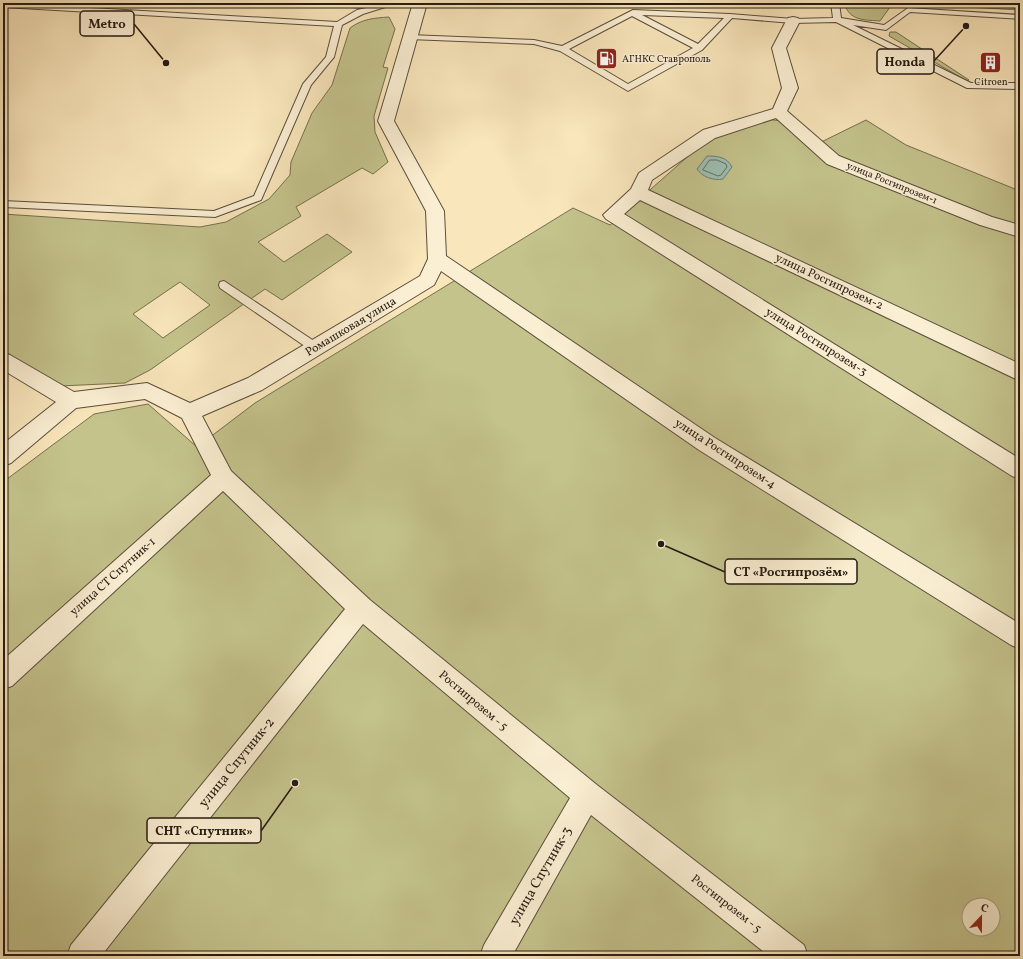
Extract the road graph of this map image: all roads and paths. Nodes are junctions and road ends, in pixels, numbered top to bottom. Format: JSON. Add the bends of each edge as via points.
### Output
{"nodes":[{"id":1,"x":321,"y":3,"type":"edge"},
{"id":2,"x":394,"y":3,"type":"edge"},
{"id":3,"x":420,"y":3,"type":"edge"},
{"id":4,"x":836,"y":3,"type":"edge"},
{"id":5,"x":3,"y":5,"type":"edge"},
{"id":6,"x":384,"y":6,"type":"junction"},
{"id":7,"x":633,"y":12,"type":"junction"},
{"id":8,"x":730,"y":16,"type":"junction"},
{"id":9,"x":1020,"y":17,"type":"edge"},
{"id":10,"x":837,"y":20,"type":"junction"},
{"id":11,"x":793,"y":21,"type":"junction"},
{"id":12,"x":338,"y":24,"type":"junction"},
{"id":13,"x":409,"y":37,"type":"junction"},
{"id":14,"x":699,"y":48,"type":"junction"},
{"id":15,"x":563,"y":50,"type":"junction"},
{"id":16,"x":1020,"y":86,"type":"edge"},
{"id":17,"x":779,"y":112,"type":"junction"},
{"id":18,"x":638,"y":192,"type":"junction"},
{"id":19,"x":3,"y":204,"type":"edge"},
{"id":20,"x":1020,"y":230,"type":"edge"},
{"id":21,"x":437,"y":259,"type":"junction"},
{"id":22,"x":224,"y":285,"type":"dead end"},
{"id":23,"x":316,"y":348,"type":"junction"},
{"id":24,"x":3,"y":360,"type":"edge"},
{"id":25,"x":1020,"y":372,"type":"edge"},
{"id":26,"x":71,"y":401,"type":"junction"},
{"id":27,"x":190,"y":412,"type":"junction"},
{"id":28,"x":3,"y":457,"type":"edge"},
{"id":29,"x":1020,"y":470,"type":"edge"},
{"id":30,"x":223,"y":477,"type":"junction"},
{"id":31,"x":362,"y":608,"type":"junction"},
{"id":32,"x":1020,"y":637,"type":"edge"},
{"id":33,"x":3,"y":677,"type":"edge"},
{"id":34,"x":587,"y":795,"type":"junction"},
{"id":35,"x":82,"y":956,"type":"edge"},
{"id":36,"x":495,"y":956,"type":"edge"},
{"id":37,"x":793,"y":956,"type":"edge"}],
"edges":[{"from":1,"to":6,"type":"lane"},
{"from":2,"to":6,"type":"lane"},
{"from":3,"to":13,"type":"street","name":"Ромашковая улица"},
{"from":4,"to":10,"type":"lane"},
{"from":5,"to":12,"type":"lane"},
{"from":6,"to":12,"type":"lane","via":[[360,12]]},
{"from":7,"to":8,"type":"lane"},
{"from":7,"to":14,"type":"lane"},
{"from":7,"to":15,"type":"lane"},
{"from":8,"to":11,"type":"lane"},
{"from":8,"to":14,"type":"lane"},
{"from":9,"to":10,"type":"lane","via":[[908,10],[886,28]]},
{"from":10,"to":11,"type":"lane"},
{"from":10,"to":16,"type":"lane","via":[[970,86]]},
{"from":11,"to":17,"type":"street","via":[[779,48],[790,88]]},
{"from":12,"to":19,"type":"lane","via":[[330,57],[307,84],[258,198],[215,214]]},
{"from":13,"to":15,"type":"lane","via":[[534,42]]},
{"from":13,"to":21,"type":"street","name":"Ромашковая улица","via":[[395,97],[386,121],[435,210]]},
{"from":14,"to":15,"type":"lane","via":[[628,88]]},
{"from":17,"to":18,"type":"street","via":[[709,134],[645,177]]},
{"from":17,"to":20,"type":"street","name":"улица Росгипрозем-1","via":[[833,160],[986,221]]},
{"from":18,"to":25,"type":"street","name":"улица Росгипрозем-2"},
{"from":18,"to":29,"type":"street","name":"улица Росгипрозем-3","via":[[612,215]]},
{"from":21,"to":23,"type":"street","name":"Ромашковая улица","via":[[427,280]]},
{"from":21,"to":32,"type":"street","name":"улица Росгипрозем-4","via":[[707,444]]},
{"from":22,"to":23,"type":"lane"},
{"from":23,"to":27,"type":"street","name":"Ромашковая улица","via":[[255,384]]},
{"from":24,"to":26,"type":"street"},
{"from":26,"to":27,"type":"street","via":[[147,390]]},
{"from":26,"to":28,"type":"street"},
{"from":27,"to":30,"type":"street","name":"Росгипрозем - 5"},
{"from":30,"to":31,"type":"street","name":"Росгипрозем - 5"},
{"from":30,"to":33,"type":"street","name":"улица СТ Спутник-1"},
{"from":31,"to":34,"type":"street","name":"Росгипрозем - 5"},
{"from":31,"to":35,"type":"street","name":"улица Спутник-2"},
{"from":34,"to":36,"type":"street","name":"улица Спутник-3"},
{"from":34,"to":37,"type":"street","name":"Росгипрозем - 5"}]}
